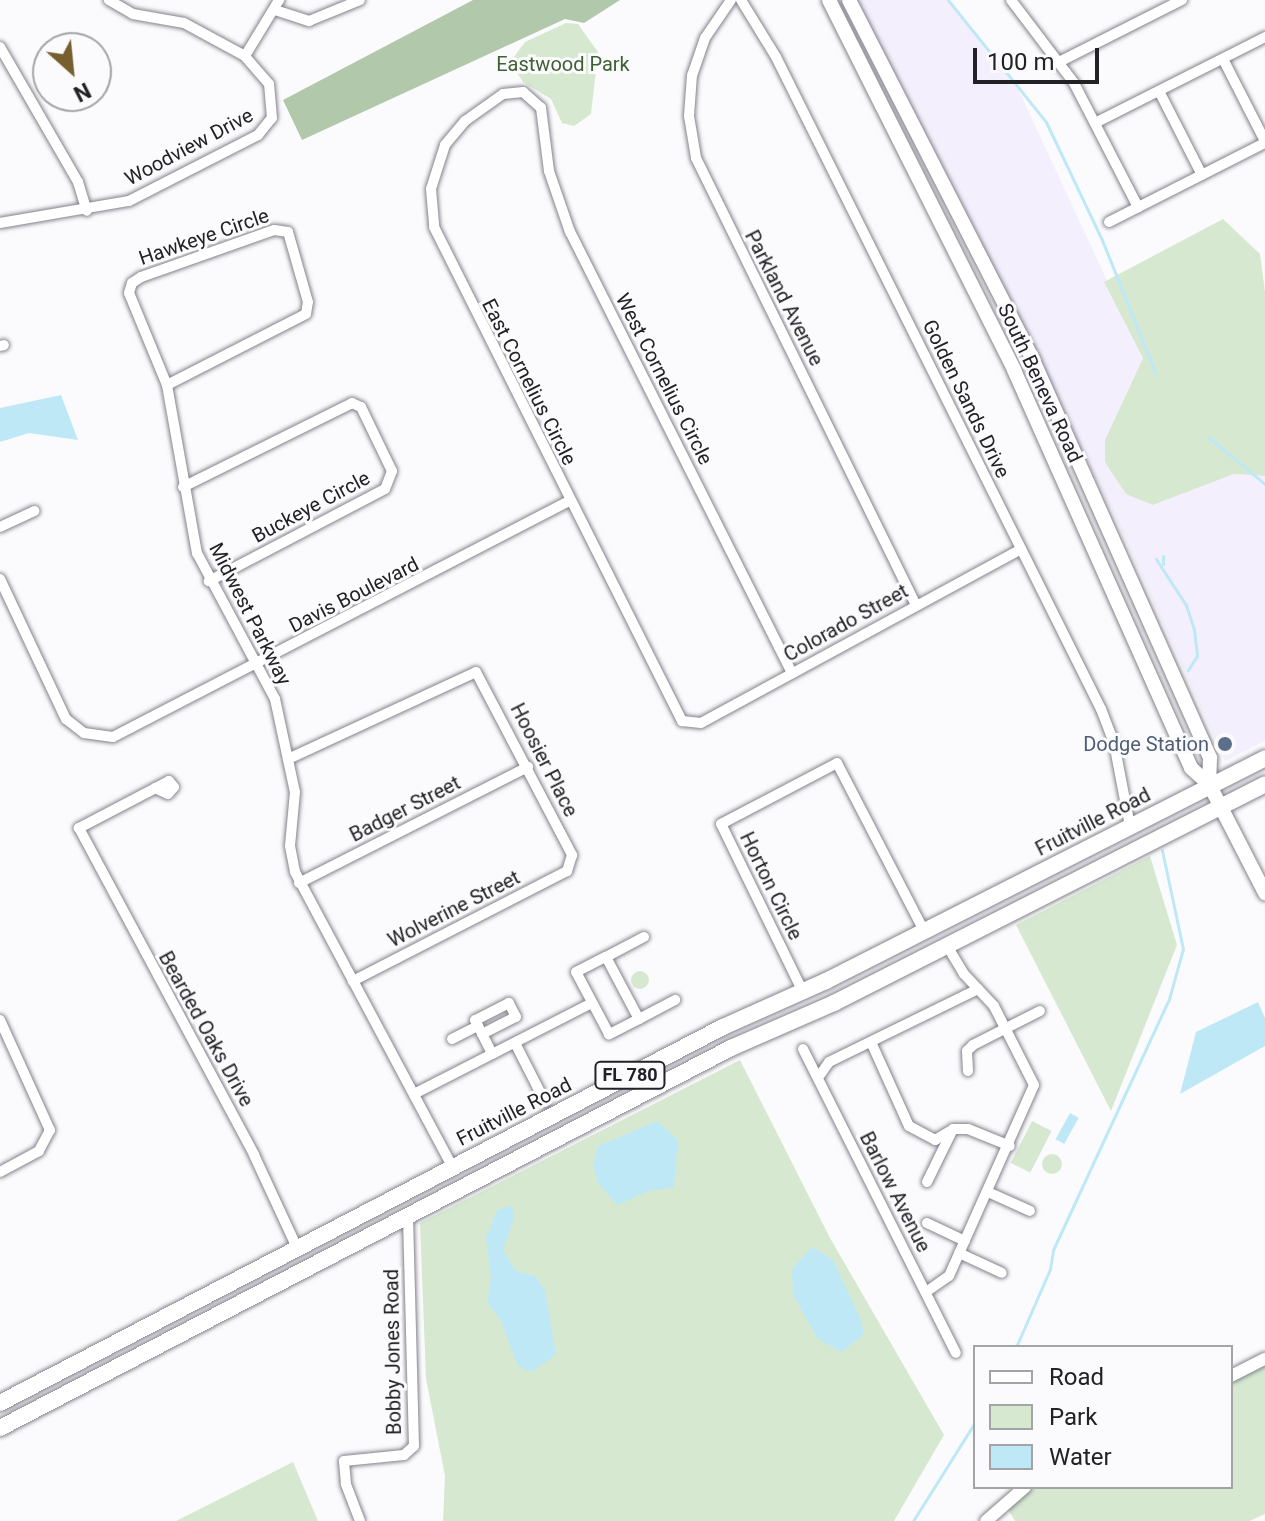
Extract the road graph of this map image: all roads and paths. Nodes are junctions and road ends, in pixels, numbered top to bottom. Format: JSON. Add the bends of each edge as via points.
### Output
{"nodes":[{"id":1,"x":109,"y":0,"type":"edge"},
{"id":2,"x":360,"y":0,"type":"edge"},
{"id":3,"x":731,"y":0,"type":"edge"},
{"id":4,"x":741,"y":0,"type":"edge"},
{"id":5,"x":829,"y":0,"type":"edge"},
{"id":6,"x":849,"y":0,"type":"edge"},
{"id":7,"x":1182,"y":0,"type":"edge"},
{"id":8,"x":1016,"y":1,"type":"edge"},
{"id":9,"x":277,"y":5,"type":"edge"},
{"id":10,"x":1265,"y":37,"type":"edge"},
{"id":11,"x":0,"y":47,"type":"edge"},
{"id":12,"x":245,"y":56,"type":"junction"},
{"id":13,"x":1223,"y":59,"type":"junction"},
{"id":14,"x":1059,"y":62,"type":"junction"},
{"id":15,"x":1159,"y":91,"type":"junction"},
{"id":16,"x":529,"y":94,"type":"joint"},
{"id":17,"x":1095,"y":123,"type":"junction"},
{"id":18,"x":1265,"y":142,"type":"edge"},
{"id":19,"x":1202,"y":175,"type":"junction"},
{"id":20,"x":1138,"y":207,"type":"junction"},
{"id":21,"x":87,"y":211,"type":"junction"},
{"id":22,"x":1109,"y":222,"type":"dead end"},
{"id":23,"x":0,"y":223,"type":"edge"},
{"id":24,"x":130,"y":286,"type":"joint"},
{"id":25,"x":167,"y":385,"type":"junction"},
{"id":26,"x":183,"y":487,"type":"junction"},
{"id":27,"x":569,"y":501,"type":"junction"},
{"id":28,"x":35,"y":511,"type":"dead end"},
{"id":29,"x":0,"y":527,"type":"edge"},
{"id":30,"x":1021,"y":549,"type":"junction"},
{"id":31,"x":0,"y":579,"type":"edge"},
{"id":32,"x":209,"y":581,"type":"junction"},
{"id":33,"x":916,"y":605,"type":"junction"},
{"id":34,"x":259,"y":664,"type":"junction"},
{"id":35,"x":792,"y":673,"type":"junction"},
{"id":36,"x":681,"y":724,"type":"joint"},
{"id":37,"x":1265,"y":758,"type":"edge"},
{"id":38,"x":288,"y":759,"type":"junction"},
{"id":39,"x":528,"y":767,"type":"junction"},
{"id":40,"x":1209,"y":784,"type":"junction"},
{"id":41,"x":1265,"y":784,"type":"edge"},
{"id":42,"x":155,"y":788,"type":"dead end"},
{"id":43,"x":1221,"y":807,"type":"junction"},
{"id":44,"x":1130,"y":826,"type":"junction"},
{"id":45,"x":571,"y":867,"type":"joint"},
{"id":46,"x":299,"y":883,"type":"junction"},
{"id":47,"x":1265,"y":893,"type":"edge"},
{"id":48,"x":974,"y":906,"type":"junction"},
{"id":49,"x":924,"y":931,"type":"junction"},
{"id":50,"x":644,"y":937,"type":"dead end"},
{"id":51,"x":947,"y":946,"type":"junction"},
{"id":52,"x":606,"y":957,"type":"junction"},
{"id":53,"x":893,"y":973,"type":"junction"},
{"id":54,"x":353,"y":981,"type":"junction"},
{"id":55,"x":978,"y":989,"type":"junction"},
{"id":56,"x":803,"y":992,"type":"junction"},
{"id":57,"x":675,"y":1000,"type":"dead end"},
{"id":58,"x":592,"y":1003,"type":"junction"},
{"id":59,"x":1040,"y":1011,"type":"dead end"},
{"id":60,"x":639,"y":1019,"type":"junction"},
{"id":61,"x":0,"y":1020,"type":"edge"},
{"id":62,"x":1006,"y":1027,"type":"junction"},
{"id":63,"x":452,"y":1039,"type":"dead end"},
{"id":64,"x":871,"y":1042,"type":"junction"},
{"id":65,"x":515,"y":1043,"type":"junction"},
{"id":66,"x":803,"y":1049,"type":"dead end"},
{"id":67,"x":492,"y":1054,"type":"junction"},
{"id":68,"x":968,"y":1071,"type":"dead end"},
{"id":69,"x":820,"y":1075,"type":"junction"},
{"id":70,"x":414,"y":1094,"type":"junction"},
{"id":71,"x":545,"y":1102,"type":"dead end"},
{"id":72,"x":950,"y":1131,"type":"junction"},
{"id":73,"x":1010,"y":1146,"type":"junction"},
{"id":74,"x":452,"y":1166,"type":"junction"},
{"id":75,"x":0,"y":1172,"type":"edge"},
{"id":76,"x":927,"y":1182,"type":"dead end"},
{"id":77,"x":988,"y":1192,"type":"junction"},
{"id":78,"x":427,"y":1205,"type":"junction"},
{"id":79,"x":1030,"y":1211,"type":"dead end"},
{"id":80,"x":408,"y":1215,"type":"junction"},
{"id":81,"x":927,"y":1223,"type":"dead end"},
{"id":82,"x":965,"y":1241,"type":"junction"},
{"id":83,"x":298,"y":1250,"type":"junction"},
{"id":84,"x":959,"y":1253,"type":"junction"},
{"id":85,"x":1002,"y":1273,"type":"dead end"},
{"id":86,"x":926,"y":1292,"type":"junction"},
{"id":87,"x":956,"y":1353,"type":"dead end"},
{"id":88,"x":1265,"y":1359,"type":"edge"},
{"id":89,"x":1233,"y":1375,"type":"edge"},
{"id":90,"x":0,"y":1403,"type":"edge"},
{"id":91,"x":0,"y":1428,"type":"edge"},
{"id":92,"x":1023,"y":1489,"type":"edge"},
{"id":93,"x":360,"y":1521,"type":"edge"},
{"id":94,"x":986,"y":1521,"type":"edge"}],
"edges":[{"from":1,"to":12,"type":"street","via":[[133,14],[184,23]]},
{"from":2,"to":9,"type":"street","via":[[309,21]]},
{"from":3,"to":33,"type":"street","name":"Parkland Avenue","via":[[705,38],[692,75],[689,116],[696,158]]},
{"from":4,"to":30,"type":"street","name":"Golden Sands Drive","via":[[776,57]]},
{"from":5,"to":40,"type":"main road","name":"South Beneva Road","via":[[1014,370],[1191,768]]},
{"from":6,"to":40,"type":"main road","name":"South Beneva Road","via":[[1033,360],[1210,758]]},
{"from":7,"to":14,"type":"street"},
{"from":8,"to":14,"type":"street"},
{"from":9,"to":12,"type":"street"},
{"from":10,"to":13,"type":"street"},
{"from":11,"to":21,"type":"street","via":[[78,182]]},
{"from":12,"to":21,"type":"street","name":"Woodview Drive","via":[[264,75],[275,101],[263,132],[144,195]]},
{"from":13,"to":15,"type":"street"},
{"from":13,"to":18,"type":"street"},
{"from":14,"to":17,"type":"street"},
{"from":15,"to":17,"type":"street"},
{"from":15,"to":19,"type":"street"},
{"from":16,"to":27,"type":"street","name":"East Cornelius Circle","via":[[503,94],[453,133],[435,167],[432,215],[443,253]]},
{"from":16,"to":35,"type":"street","name":"West Cornelius Circle","via":[[541,108],[549,171],[570,232]]},
{"from":17,"to":20,"type":"street"},
{"from":18,"to":19,"type":"street"},
{"from":19,"to":20,"type":"street"},
{"from":20,"to":22,"type":"street"},
{"from":21,"to":23,"type":"street","name":"Woodview Drive"},
{"from":24,"to":25,"type":"street","name":"Midwest Parkway"},
{"from":24,"to":25,"type":"street","name":"Hawkeye Circle","via":[[141,277],[277,229],[292,236],[309,305],[306,314]]},
{"from":25,"to":26,"type":"street","name":"Midwest Parkway"},
{"from":26,"to":32,"type":"street","name":"Midwest Parkway","via":[[191,533]]},
{"from":26,"to":32,"type":"street","name":"Buckeye Circle","via":[[352,403],[361,407],[392,471],[385,489]]},
{"from":27,"to":34,"type":"street","name":"Davis Boulevard"},
{"from":27,"to":36,"type":"street","name":"East Cornelius Circle"},
{"from":28,"to":29,"type":"street"},
{"from":30,"to":33,"type":"street","name":"Colorado Street"},
{"from":30,"to":44,"type":"street","name":"Golden Sands Drive","via":[[1109,727]]},
{"from":31,"to":34,"type":"street","name":"Davis Boulevard","via":[[73,726],[93,736],[113,737]]},
{"from":32,"to":34,"type":"street","name":"Midwest Parkway"},
{"from":33,"to":35,"type":"street","name":"Colorado Street"},
{"from":34,"to":38,"type":"street","name":"Midwest Parkway","via":[[275,699]]},
{"from":35,"to":36,"type":"street","name":"Colorado Street"},
{"from":37,"to":40,"type":"main road","name":"Fruitville Road","number":"FL 780"},
{"from":38,"to":39,"type":"street","name":"Hoosier Place","via":[[476,672]]},
{"from":38,"to":46,"type":"street","name":"Midwest Parkway","via":[[295,792],[290,846]]},
{"from":39,"to":45,"type":"street","name":"Hoosier Place","via":[[572,855]]},
{"from":39,"to":46,"type":"street","name":"Badger Street"},
{"from":40,"to":43,"type":"main road","name":"South Beneva Road"},
{"from":40,"to":44,"type":"main road","name":"Fruitville Road","number":"FL 780"},
{"from":41,"to":43,"type":"main road","number":"FL 780"},
{"from":42,"to":83,"type":"street","name":"Bearded Oaks Drive","via":[[79,828],[254,1155]]},
{"from":43,"to":47,"type":"main road","name":"South Beneva Road"},
{"from":43,"to":51,"type":"main road","number":"FL 780"},
{"from":44,"to":48,"type":"main road","name":"Fruitville Road","number":"FL 780"},
{"from":45,"to":54,"type":"street","name":"Wolverine Street"},
{"from":46,"to":54,"type":"street","name":"Midwest Parkway"},
{"from":48,"to":49,"type":"main road","name":"Fruitville Road","number":"FL 780"},
{"from":48,"to":51,"type":"main road"},
{"from":49,"to":53,"type":"main road"},
{"from":49,"to":56,"type":"main road","name":"Fruitville Road","number":"FL 780"},
{"from":49,"to":56,"type":"street","name":"Horton Circle","via":[[837,763],[721,824]]},
{"from":50,"to":52,"type":"street"},
{"from":51,"to":53,"type":"main road","number":"FL 780"},
{"from":51,"to":55,"type":"street"},
{"from":52,"to":58,"type":"street","via":[[576,972]]},
{"from":52,"to":60,"type":"street"},
{"from":53,"to":78,"type":"main road","number":"FL 780","via":[[731,1048]]},
{"from":54,"to":70,"type":"street","name":"Midwest Parkway"},
{"from":55,"to":62,"type":"street"},
{"from":55,"to":64,"type":"street"},
{"from":56,"to":74,"type":"main road","name":"Fruitville Road","number":"FL 780"},
{"from":57,"to":60,"type":"street"},
{"from":58,"to":60,"type":"street","via":[[609,1034]]},
{"from":58,"to":65,"type":"street"},
{"from":59,"to":62,"type":"street"},
{"from":61,"to":75,"type":"street","via":[[50,1130],[39,1151]]},
{"from":62,"to":68,"type":"street","via":[[967,1051]]},
{"from":62,"to":73,"type":"street","via":[[1034,1085]]},
{"from":63,"to":67,"type":"street","via":[[480,1030]]},
{"from":64,"to":69,"type":"street","via":[[829,1062]]},
{"from":64,"to":72,"type":"street","via":[[909,1126],[926,1139]]},
{"from":65,"to":67,"type":"street"},
{"from":65,"to":71,"type":"street"},
{"from":66,"to":69,"type":"street","name":"Barlow Avenue"},
{"from":67,"to":70,"type":"street"},
{"from":69,"to":86,"type":"street","name":"Barlow Avenue","via":[[820,1086]]},
{"from":70,"to":74,"type":"street","name":"Midwest Parkway"},
{"from":72,"to":73,"type":"street","via":[[968,1129]]},
{"from":72,"to":76,"type":"street"},
{"from":73,"to":77,"type":"street"},
{"from":74,"to":78,"type":"main road"},
{"from":74,"to":83,"type":"main road","name":"Fruitville Road","number":"FL 780"},
{"from":77,"to":79,"type":"street"},
{"from":77,"to":82,"type":"street"},
{"from":78,"to":80,"type":"main road","number":"FL 780"},
{"from":80,"to":91,"type":"main road","number":"FL 780"},
{"from":80,"to":93,"type":"street","name":"Bobby Jones Road","via":[[414,1446],[404,1455],[344,1461]]},
{"from":81,"to":82,"type":"street"},
{"from":82,"to":84,"type":"street"},
{"from":83,"to":90,"type":"main road","name":"Fruitville Road","number":"FL 780"},
{"from":84,"to":85,"type":"street"},
{"from":84,"to":86,"type":"street","via":[[949,1276]]},
{"from":86,"to":87,"type":"street","name":"Barlow Avenue"},
{"from":88,"to":89,"type":"street"},
{"from":92,"to":94,"type":"street"}]}
